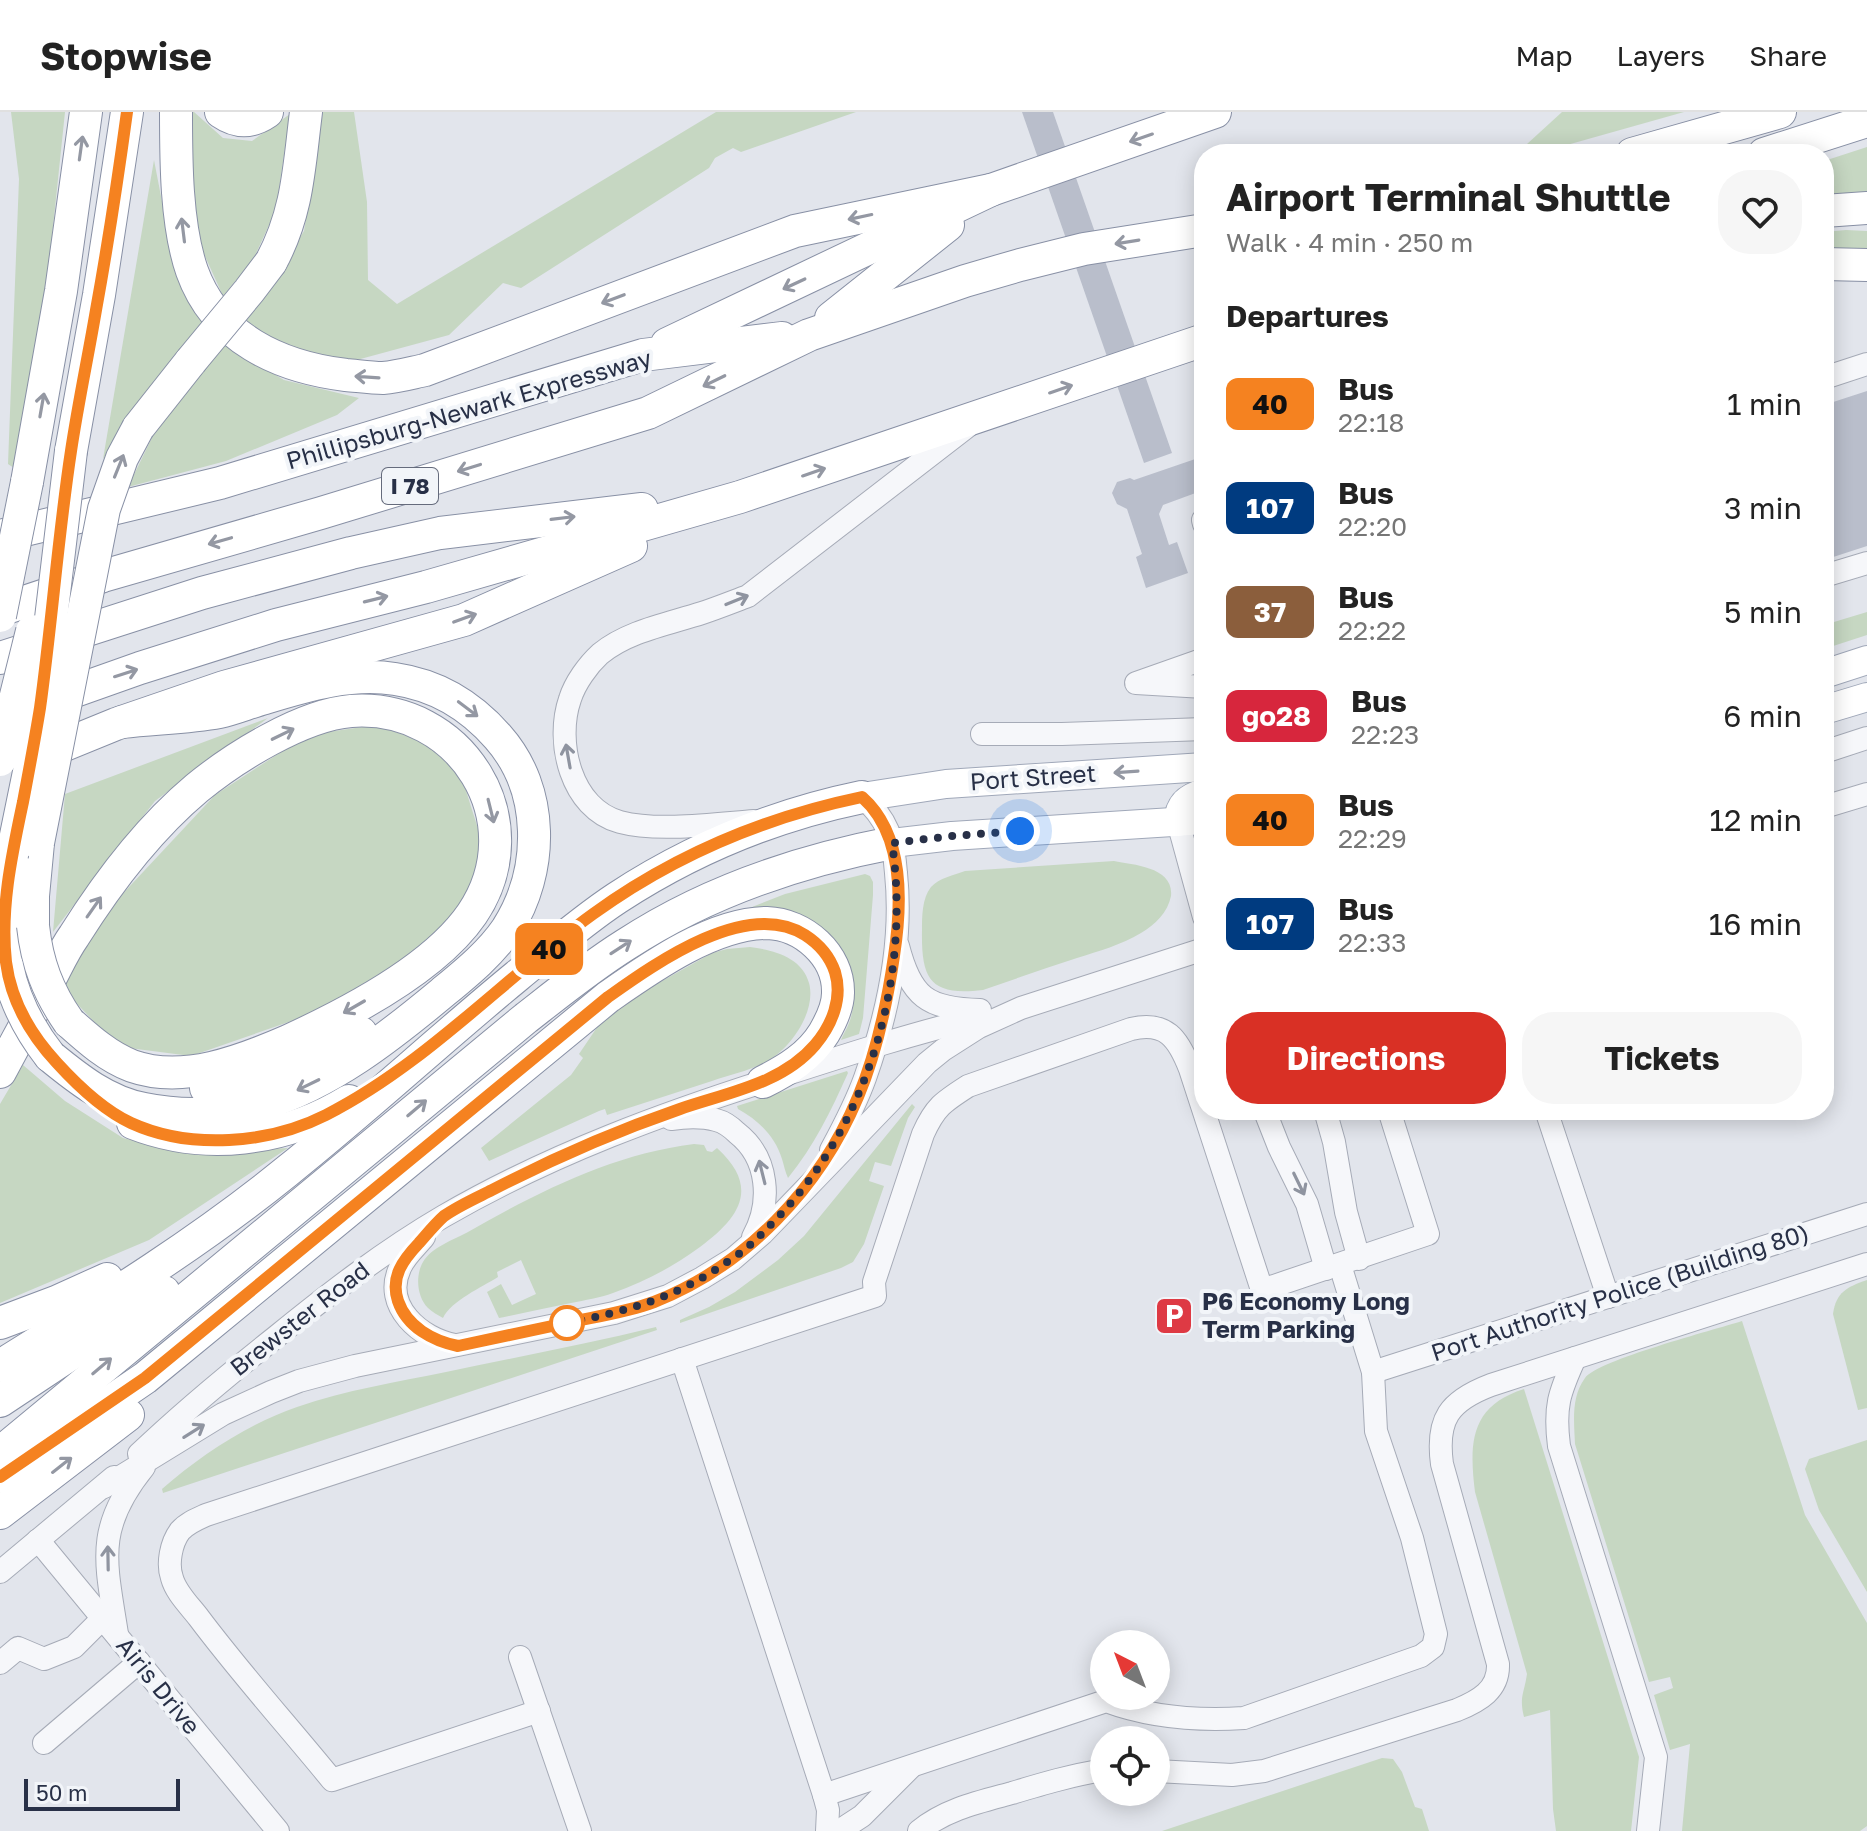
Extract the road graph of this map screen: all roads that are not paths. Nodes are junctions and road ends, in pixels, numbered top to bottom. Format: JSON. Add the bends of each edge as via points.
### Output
{"nodes":[{"id":1,"x":86,"y":112,"type":"edge"},
{"id":2,"x":127,"y":112,"type":"edge"},
{"id":3,"x":176,"y":112,"type":"edge"},
{"id":4,"x":221,"y":112,"type":"edge"},
{"id":5,"x":267,"y":112,"type":"edge"},
{"id":6,"x":306,"y":112,"type":"edge"},
{"id":7,"x":1215,"y":112,"type":"edge"},
{"id":8,"x":1780,"y":112,"type":"edge"},
{"id":9,"x":1867,"y":121,"type":"edge"},
{"id":10,"x":1667,"y":144,"type":"edge"},
{"id":11,"x":1795,"y":144,"type":"edge"},
{"id":12,"x":991,"y":190,"type":"junction"},
{"id":13,"x":1867,"y":208,"type":"edge"},
{"id":14,"x":1834,"y":210,"type":"edge"},
{"id":15,"x":1194,"y":232,"type":"edge"},
{"id":16,"x":1834,"y":264,"type":"edge"},
{"id":17,"x":1867,"y":265,"type":"edge"},
{"id":18,"x":809,"y":335,"type":"junction"},
{"id":19,"x":1194,"y":343,"type":"edge"},
{"id":20,"x":643,"y":355,"type":"junction"},
{"id":21,"x":1867,"y":364,"type":"edge"},
{"id":22,"x":1834,"y":375,"type":"edge"},
{"id":23,"x":982,"y":416,"type":"junction"},
{"id":24,"x":71,"y":451,"type":"junction"},
{"id":25,"x":740,"y":497,"type":"junction"},
{"id":26,"x":0,"y":536,"type":"edge"},
{"id":27,"x":1867,"y":563,"type":"edge"},
{"id":28,"x":1834,"y":573,"type":"edge"},
{"id":29,"x":0,"y":613,"type":"edge"},
{"id":30,"x":0,"y":658,"type":"edge"},
{"id":31,"x":1867,"y":660,"type":"edge"},
{"id":32,"x":1194,"y":663,"type":"edge"},
{"id":33,"x":1834,"y":671,"type":"edge"},
{"id":34,"x":1194,"y":686,"type":"edge"},
{"id":35,"x":1867,"y":697,"type":"edge"},
{"id":36,"x":1834,"y":707,"type":"edge"},
{"id":37,"x":0,"y":718,"type":"edge"},
{"id":38,"x":122,"y":722,"type":"junction"},
{"id":39,"x":1194,"y":729,"type":"edge"},
{"id":40,"x":982,"y":734,"type":"dead end"},
{"id":41,"x":1867,"y":738,"type":"edge"},
{"id":42,"x":1834,"y":749,"type":"edge"},
{"id":43,"x":0,"y":760,"type":"edge"},
{"id":44,"x":1194,"y":768,"type":"edge"},
{"id":45,"x":0,"y":773,"type":"edge"},
{"id":46,"x":1867,"y":794,"type":"edge"},
{"id":47,"x":1194,"y":796,"type":"edge"},
{"id":48,"x":862,"y":797,"type":"junction"},
{"id":49,"x":1834,"y":804,"type":"edge"},
{"id":50,"x":777,"y":819,"type":"junction"},
{"id":51,"x":1191,"y":821,"type":"edge"},
{"id":52,"x":892,"y":843,"type":"junction"},
{"id":53,"x":1194,"y":843,"type":"edge"},
{"id":54,"x":25,"y":849,"type":"junction"},
{"id":55,"x":73,"y":937,"type":"junction"},
{"id":56,"x":897,"y":940,"type":"junction"},
{"id":57,"x":1194,"y":952,"type":"edge"},
{"id":58,"x":483,"y":956,"type":"junction"},
{"id":59,"x":1021,"y":1008,"type":"junction"},
{"id":60,"x":69,"y":1022,"type":"junction"},
{"id":61,"x":453,"y":1028,"type":"junction"},
{"id":62,"x":0,"y":1046,"type":"edge"},
{"id":63,"x":875,"y":1046,"type":"junction"},
{"id":64,"x":50,"y":1056,"type":"junction"},
{"id":65,"x":0,"y":1072,"type":"edge"},
{"id":66,"x":763,"y":1082,"type":"junction"},
{"id":67,"x":1194,"y":1084,"type":"edge"},
{"id":68,"x":1206,"y":1120,"type":"edge"},
{"id":69,"x":1268,"y":1120,"type":"edge"},
{"id":70,"x":1328,"y":1120,"type":"edge"},
{"id":71,"x":1392,"y":1120,"type":"edge"},
{"id":72,"x":1549,"y":1120,"type":"edge"},
{"id":73,"x":454,"y":1122,"type":"junction"},
{"id":74,"x":642,"y":1122,"type":"junction"},
{"id":75,"x":357,"y":1158,"type":"junction"},
{"id":76,"x":801,"y":1192,"type":"junction"},
{"id":77,"x":253,"y":1198,"type":"junction"},
{"id":78,"x":1867,"y":1214,"type":"edge"},
{"id":79,"x":444,"y":1216,"type":"junction"},
{"id":80,"x":748,"y":1246,"type":"junction"},
{"id":81,"x":1342,"y":1264,"type":"junction"},
{"id":82,"x":1867,"y":1264,"type":"edge"},
{"id":83,"x":1608,"y":1297,"type":"junction"},
{"id":84,"x":0,"y":1323,"type":"edge"},
{"id":85,"x":458,"y":1346,"type":"junction"},
{"id":86,"x":1575,"y":1358,"type":"junction"},
{"id":87,"x":682,"y":1359,"type":"junction"},
{"id":88,"x":0,"y":1366,"type":"edge"},
{"id":89,"x":1373,"y":1372,"type":"junction"},
{"id":90,"x":0,"y":1401,"type":"edge"},
{"id":91,"x":0,"y":1453,"type":"edge"},
{"id":92,"x":153,"y":1457,"type":"junction"},
{"id":93,"x":0,"y":1477,"type":"edge"},
{"id":94,"x":104,"y":1487,"type":"junction"},
{"id":95,"x":0,"y":1513,"type":"edge"},
{"id":96,"x":38,"y":1540,"type":"junction"},
{"id":97,"x":0,"y":1572,"type":"edge"},
{"id":98,"x":110,"y":1627,"type":"junction"},
{"id":99,"x":520,"y":1657,"type":"dead end"},
{"id":100,"x":139,"y":1662,"type":"junction"},
{"id":101,"x":0,"y":1663,"type":"edge"},
{"id":102,"x":539,"y":1711,"type":"junction"},
{"id":103,"x":44,"y":1743,"type":"dead end"},
{"id":104,"x":912,"y":1766,"type":"junction"},
{"id":105,"x":1090,"y":1772,"type":"edge"},
{"id":106,"x":1170,"y":1772,"type":"edge"},
{"id":107,"x":824,"y":1795,"type":"junction"},
{"id":108,"x":278,"y":1831,"type":"edge"},
{"id":109,"x":580,"y":1831,"type":"edge"},
{"id":110,"x":827,"y":1831,"type":"edge"},
{"id":111,"x":839,"y":1831,"type":"edge"},
{"id":112,"x":919,"y":1831,"type":"edge"},
{"id":113,"x":1648,"y":1831,"type":"edge"}],
"edges":[{"from":29,"to":1,"type":"highway","one_way":true,"bridge":true,"via":[[61,291]]},
{"from":2,"to":24,"type":"highway"},
{"from":12,"to":3,"type":"highway","one_way":true,"via":[[795,231],[425,370],[382,378],[357,376],[314,370],[268,355],[232,329],[208,302],[184,240]]},
{"from":4,"to":5,"type":"highway","via":[[246,121]]},
{"from":54,"to":6,"type":"highway","one_way":true,"bridge":true,"via":[[104,509],[122,458],[138,428],[271,262],[293,210]]},
{"from":7,"to":12,"type":"highway","one_way":true},
{"from":8,"to":10,"type":"highway"},
{"from":9,"to":11,"type":"highway"},
{"from":12,"to":18,"type":"highway"},
{"from":12,"to":20,"type":"highway","one_way":true},
{"from":13,"to":14,"type":"highway"},
{"from":15,"to":18,"type":"highway","number":"I 78","one_way":true,"via":[[1020,265]]},
{"from":16,"to":17,"type":"highway"},
{"from":18,"to":20,"type":"highway","name":"Phillipsburg-Newark Expressway","number":"I 78"},
{"from":18,"to":29,"type":"highway","name":"Phillipsburg-Newark Expressway","number":"I 78","one_way":true,"via":[[648,413],[103,576]]},
{"from":23,"to":19,"type":"highway","number":"I 78","one_way":true},
{"from":20,"to":26,"type":"highway","name":"Phillipsburg-Newark Expressway","number":"I 78","via":[[233,479]]},
{"from":21,"to":22,"type":"street"},
{"from":25,"to":23,"type":"highway","number":"I 78","one_way":true},
{"from":50,"to":23,"type":"street","one_way":true,"via":[[664,827],[621,823],[597,810],[574,782],[567,760],[565,720],[575,687],[599,655],[615,644],[748,596]]},
{"from":24,"to":43,"type":"highway","bridge":true},
{"from":24,"to":54,"type":"highway","bridge":true},
{"from":30,"to":25,"type":"highway","number":"I 78","one_way":true,"via":[[202,593],[440,533]]},
{"from":37,"to":25,"type":"highway","one_way":true,"via":[[276,625]]},
{"from":38,"to":25,"type":"highway","number":"I 78","one_way":true,"via":[[255,677],[464,620]]},
{"from":27,"to":28,"type":"street"},
{"from":31,"to":33,"type":"main road"},
{"from":32,"to":34,"type":"street","via":[[1136,683]]},
{"from":35,"to":36,"type":"main road"},
{"from":38,"to":45,"type":"highway","number":"I 78"},
{"from":38,"to":58,"type":"highway","one_way":true,"via":[[220,712],[300,688],[364,677],[414,682],[456,701],[511,753],[529,796],[534,827],[533,858],[521,901],[505,932]]},
{"from":39,"to":40,"type":"street"},
{"from":41,"to":42,"type":"street"},
{"from":44,"to":48,"type":"main road","name":"Port Street","one_way":true,"via":[[946,784]]},
{"from":46,"to":49,"type":"street"},
{"from":47,"to":51,"type":"main road","via":[[1178,813]]},
{"from":48,"to":50,"type":"highway"},
{"from":48,"to":52,"type":"street","name":"Brewster Road","via":[[880,816]]},
{"from":50,"to":61,"type":"highway","via":[[696,853],[619,897]]},
{"from":51,"to":52,"type":"main road"},
{"from":51,"to":53,"type":"street"},
{"from":52,"to":56,"type":"street","name":"Brewster Road"},
{"from":75,"to":52,"type":"highway","one_way":true,"via":[[625,944],[760,878]]},
{"from":54,"to":60,"type":"highway","bridge":true,"via":[[34,880],[37,958]]},
{"from":54,"to":64,"type":"highway","bridge":true,"via":[[6,890],[7,966],[22,1014]]},
{"from":55,"to":60,"type":"highway","one_way":true,"via":[[140,845],[183,801],[248,753],[317,719],[365,711],[414,720],[467,759],[489,799],[496,842],[492,873],[464,925],[416,968],[319,1026],[242,1059],[172,1072],[116,1059]]},
{"from":55,"to":62,"type":"highway"},
{"from":55,"to":65,"type":"highway"},
{"from":56,"to":59,"type":"street","via":[[913,986],[932,1002],[962,1010]]},
{"from":56,"to":63,"type":"street","name":"Brewster Road"},
{"from":57,"to":59,"type":"street","name":"Brewster Road"},
{"from":58,"to":60,"type":"highway","via":[[422,999],[340,1044],[276,1072],[219,1087],[167,1087],[125,1072]]},
{"from":58,"to":64,"type":"highway","one_way":true,"via":[[411,1018],[343,1066],[303,1088],[246,1108],[182,1114],[126,1105]]},
{"from":59,"to":63,"type":"street","name":"Brewster Road"},
{"from":59,"to":76,"type":"street","name":"Brewster Road","via":[[961,1038],[927,1063]]},
{"from":61,"to":64,"type":"highway","via":[[320,1118],[268,1135],[228,1139],[166,1134],[129,1122],[83,1089]]},
{"from":61,"to":77,"type":"highway"},
{"from":63,"to":66,"type":"street","name":"Brewster Road"},
{"from":63,"to":76,"type":"street","name":"Brewster Road","via":[[858,1098]]},
{"from":66,"to":73,"type":"highway","via":[[817,1043],[832,1018],[838,993],[833,966],[820,946],[778,924],[726,931],[653,967],[586,1013]]},
{"from":66,"to":74,"type":"street","name":"Brewster Road"},
{"from":67,"to":87,"type":"street","via":[[1177,1042],[1159,1028],[1145,1026],[968,1086],[932,1115],[923,1134],[874,1282],[875,1296]]},
{"from":68,"to":81,"type":"street","via":[[1262,1290]]},
{"from":69,"to":81,"type":"street","one_way":true},
{"from":70,"to":81,"type":"street","via":[[1346,1212]]},
{"from":71,"to":81,"type":"street","via":[[1428,1234]]},
{"from":72,"to":83,"type":"street"},
{"from":73,"to":93,"type":"highway","via":[[145,1378]]},
{"from":95,"to":73,"type":"highway","one_way":true,"via":[[169,1381]]},
{"from":74,"to":79,"type":"street","name":"Brewster Road"},
{"from":80,"to":74,"type":"street","one_way":true,"via":[[763,1215],[765,1188],[759,1160],[745,1139],[715,1120]]},
{"from":75,"to":90,"type":"highway"},
{"from":91,"to":75,"type":"highway","one_way":true},
{"from":76,"to":80,"type":"street","name":"Brewster Road"},
{"from":77,"to":84,"type":"highway","via":[[124,1271]]},
{"from":77,"to":88,"type":"highway","via":[[139,1279]]},
{"from":78,"to":83,"type":"street","name":"Port Authority Police (Building 80)"},
{"from":79,"to":85,"type":"street","via":[[401,1264],[395,1284],[400,1306],[413,1325]]},
{"from":79,"to":94,"type":"street","name":"Brewster Road","via":[[324,1297]]},
{"from":80,"to":85,"type":"street","name":"Brewster Road","via":[[702,1278],[651,1303]]},
{"from":81,"to":89,"type":"street"},
{"from":82,"to":86,"type":"street"},
{"from":83,"to":89,"type":"street","name":"Port Authority Police (Building 80)"},
{"from":92,"to":85,"type":"street","name":"Brewster Road","one_way":true,"via":[[223,1414],[299,1381]]},
{"from":86,"to":106,"type":"street","via":[[1467,1395],[1443,1422],[1442,1464],[1498,1664],[1496,1681],[1485,1695],[1457,1710],[1264,1771]]},
{"from":86,"to":113,"type":"street","via":[[1557,1408],[1559,1446],[1656,1757]]},
{"from":87,"to":102,"type":"street","via":[[206,1515],[181,1531],[173,1546],[170,1575],[175,1586],[332,1780]]},
{"from":87,"to":107,"type":"street"},
{"from":89,"to":104,"type":"street","via":[[1376,1431],[1412,1538],[1436,1634],[1433,1647],[1421,1656],[1244,1718],[1132,1711],[1106,1701]]},
{"from":92,"to":94,"type":"street","name":"Brewster Road"},
{"from":98,"to":92,"type":"street","one_way":true,"via":[[109,1532],[120,1501]]},
{"from":94,"to":96,"type":"street","name":"Brewster Road"},
{"from":96,"to":97,"type":"street","name":"Brewster Road"},
{"from":96,"to":98,"type":"street","name":"Airis Drive"},
{"from":98,"to":100,"type":"street","name":"Airis Drive"},
{"from":98,"to":101,"type":"street","via":[[44,1659],[18,1648]]},
{"from":99,"to":102,"type":"street"},
{"from":100,"to":103,"type":"street"},
{"from":100,"to":108,"type":"street","name":"Airis Drive"},
{"from":102,"to":109,"type":"street"},
{"from":104,"to":107,"type":"street"},
{"from":104,"to":111,"type":"street","via":[[862,1816]]},
{"from":105,"to":112,"type":"street","via":[[961,1808]]},
{"from":107,"to":110,"type":"street"}]}
